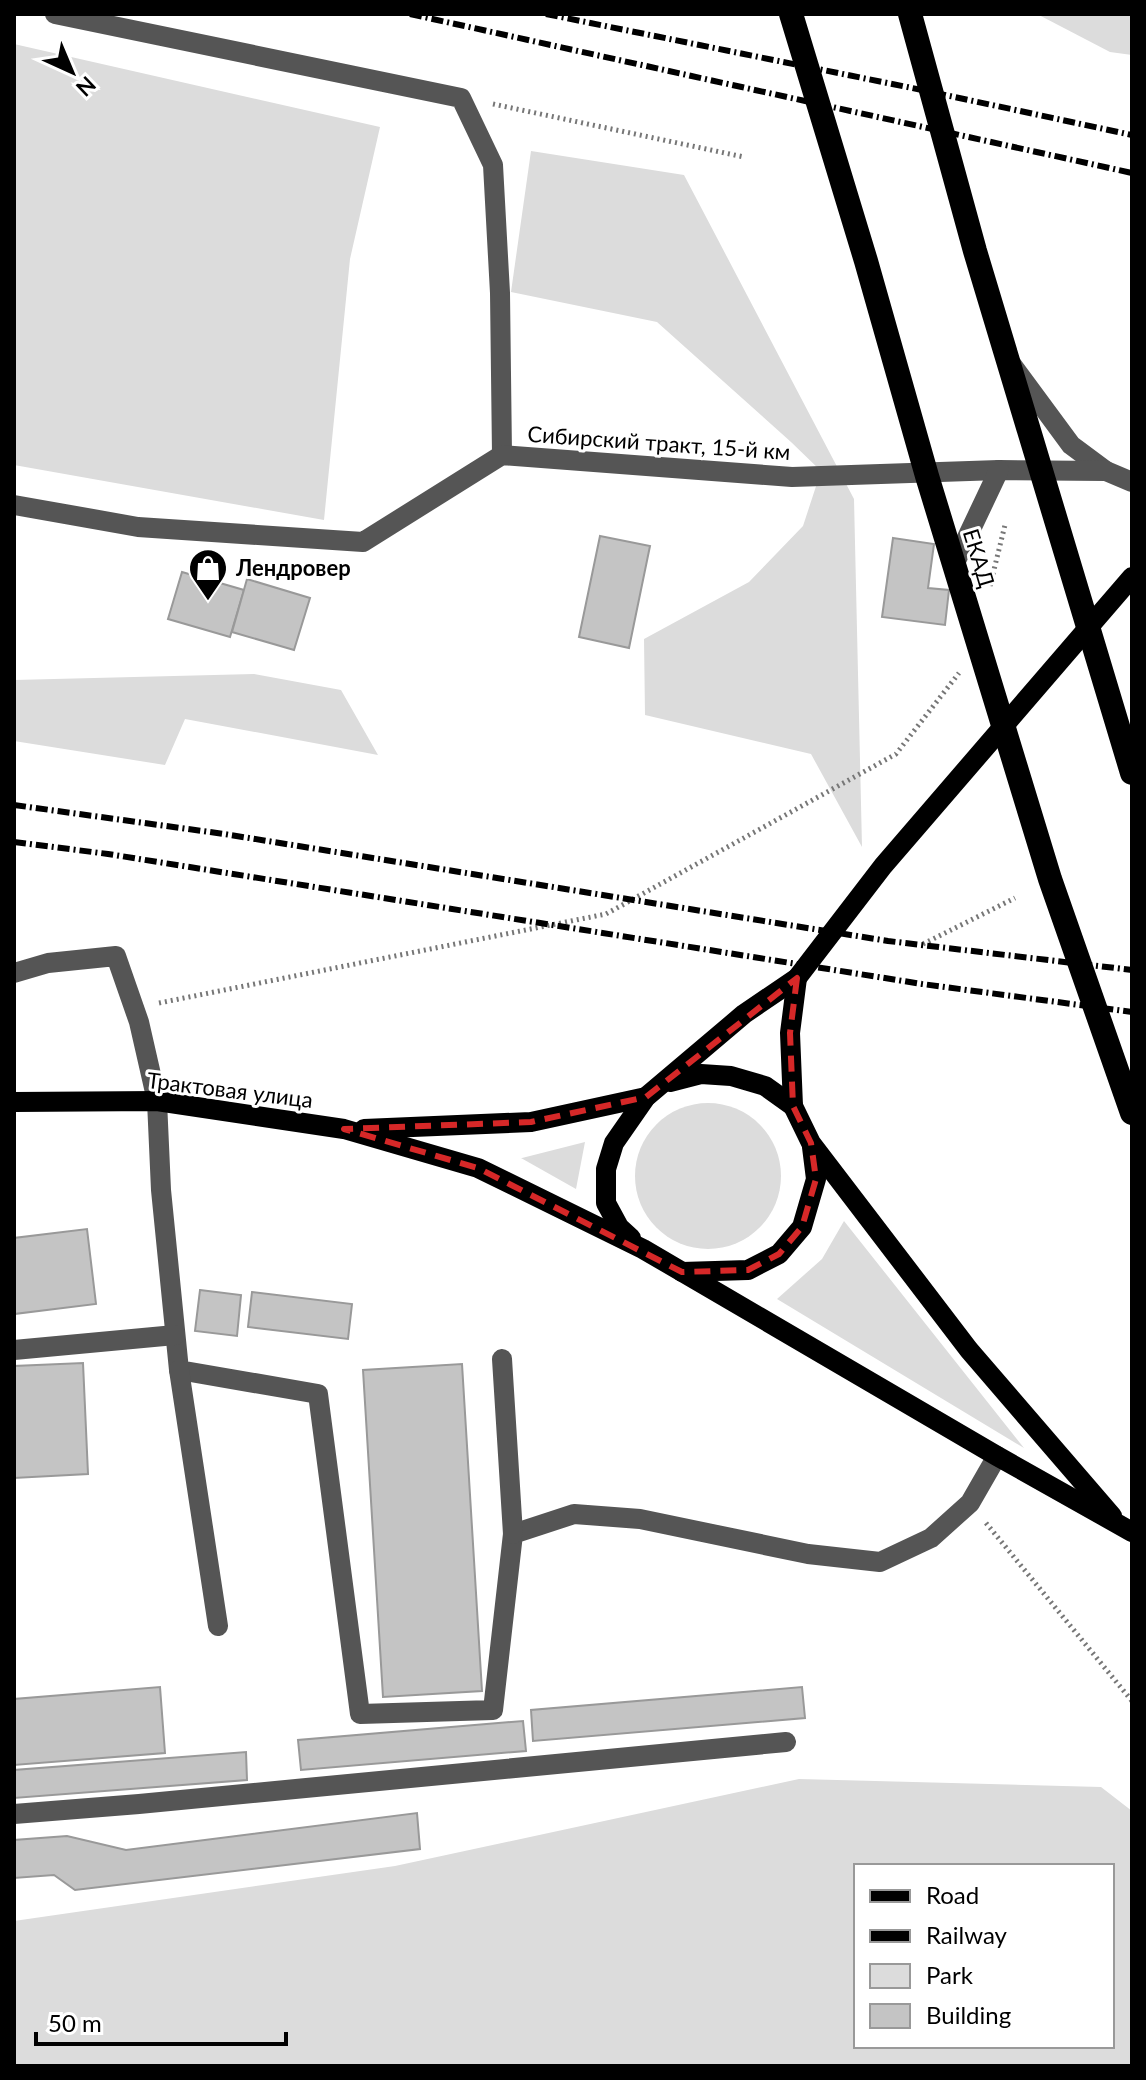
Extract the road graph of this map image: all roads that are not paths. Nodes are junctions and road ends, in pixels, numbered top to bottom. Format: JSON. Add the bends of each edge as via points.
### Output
{"nodes":[{"id":1,"x":55,"y":14,"type":"edge"},
{"id":2,"x":791,"y":14,"type":"edge"},
{"id":3,"x":910,"y":14,"type":"edge"},
{"id":4,"x":998,"y":346,"type":"dead end"},
{"id":5,"x":502,"y":455,"type":"junction"},
{"id":6,"x":999,"y":470,"type":"junction"},
{"id":7,"x":1106,"y":471,"type":"junction"},
{"id":8,"x":1132,"y":482,"type":"edge"},
{"id":9,"x":14,"y":505,"type":"edge"},
{"id":10,"x":954,"y":565,"type":"dead end"},
{"id":11,"x":1132,"y":577,"type":"edge"},
{"id":12,"x":1132,"y":773,"type":"edge"},
{"id":13,"x":14,"y":973,"type":"edge"},
{"id":14,"x":797,"y":978,"type":"junction"},
{"id":15,"x":664,"y":1083,"type":"junction"},
{"id":16,"x":646,"y":1097,"type":"junction"},
{"id":17,"x":157,"y":1101,"type":"junction"},
{"id":18,"x":14,"y":1102,"type":"edge"},
{"id":19,"x":793,"y":1106,"type":"junction"},
{"id":20,"x":1132,"y":1113,"type":"edge"},
{"id":21,"x":344,"y":1129,"type":"junction"},
{"id":22,"x":811,"y":1143,"type":"junction"},
{"id":23,"x":643,"y":1249,"type":"junction"},
{"id":24,"x":682,"y":1272,"type":"junction"},
{"id":25,"x":175,"y":1335,"type":"junction"},
{"id":26,"x":14,"y":1350,"type":"edge"},
{"id":27,"x":502,"y":1359,"type":"dead end"},
{"id":28,"x":179,"y":1370,"type":"junction"},
{"id":29,"x":997,"y":1456,"type":"junction"},
{"id":30,"x":1126,"y":1529,"type":"edge"},
{"id":31,"x":513,"y":1534,"type":"junction"},
{"id":32,"x":218,"y":1626,"type":"dead end"},
{"id":33,"x":786,"y":1742,"type":"dead end"},
{"id":34,"x":14,"y":1814,"type":"edge"}],
"edges":[{"from":1,"to":5,"type":"street","via":[[461,98],[493,165]]},
{"from":2,"to":20,"type":"highway","name":"ЕКАД","via":[[1050,879]]},
{"from":3,"to":12,"type":"highway","via":[[975,251]]},
{"from":4,"to":7,"type":"street","via":[[1071,445]]},
{"from":5,"to":6,"type":"street","name":"Сибирский тракт, 15-й км","via":[[792,477]]},
{"from":5,"to":9,"type":"street","name":"Сибирский тракт, 15-й км","via":[[363,542],[138,527]]},
{"from":6,"to":7,"type":"street","name":"Сибирский тракт, 15-й км"},
{"from":6,"to":10,"type":"street"},
{"from":7,"to":8,"type":"street","name":"Сибирский тракт, 15-й км"},
{"from":11,"to":14,"type":"main road","via":[[883,866]]},
{"from":13,"to":17,"type":"street","via":[[48,963],[116,956]]},
{"from":14,"to":15,"type":"main road","via":[[744,1014]]},
{"from":14,"to":19,"type":"main road","via":[[790,1033]]},
{"from":15,"to":16,"type":"main road"},
{"from":15,"to":19,"type":"main road","via":[[701,1074],[731,1076],[765,1086]]},
{"from":16,"to":21,"type":"main road","via":[[531,1122]]},
{"from":16,"to":23,"type":"main road","via":[[614,1143],[606,1169],[606,1203],[619,1227]]},
{"from":17,"to":18,"type":"main road","name":"Трактовая улица"},
{"from":17,"to":21,"type":"main road","name":"Трактовая улица"},
{"from":17,"to":25,"type":"street"},
{"from":19,"to":22,"type":"main road"},
{"from":21,"to":23,"type":"main road","via":[[478,1168]]},
{"from":22,"to":24,"type":"main road","via":[[816,1179],[802,1227],[779,1254],[748,1270]]},
{"from":22,"to":30,"type":"main road","via":[[969,1350]]},
{"from":23,"to":24,"type":"main road"},
{"from":24,"to":29,"type":"main road"},
{"from":25,"to":26,"type":"street"},
{"from":25,"to":28,"type":"street"},
{"from":27,"to":31,"type":"street"},
{"from":28,"to":31,"type":"street","via":[[318,1394],[360,1714],[493,1710]]},
{"from":28,"to":32,"type":"street"},
{"from":29,"to":30,"type":"main road"},
{"from":29,"to":31,"type":"street","via":[[970,1503],[931,1538],[880,1562],[808,1554],[640,1519],[574,1514]]},
{"from":33,"to":34,"type":"street"}]}
